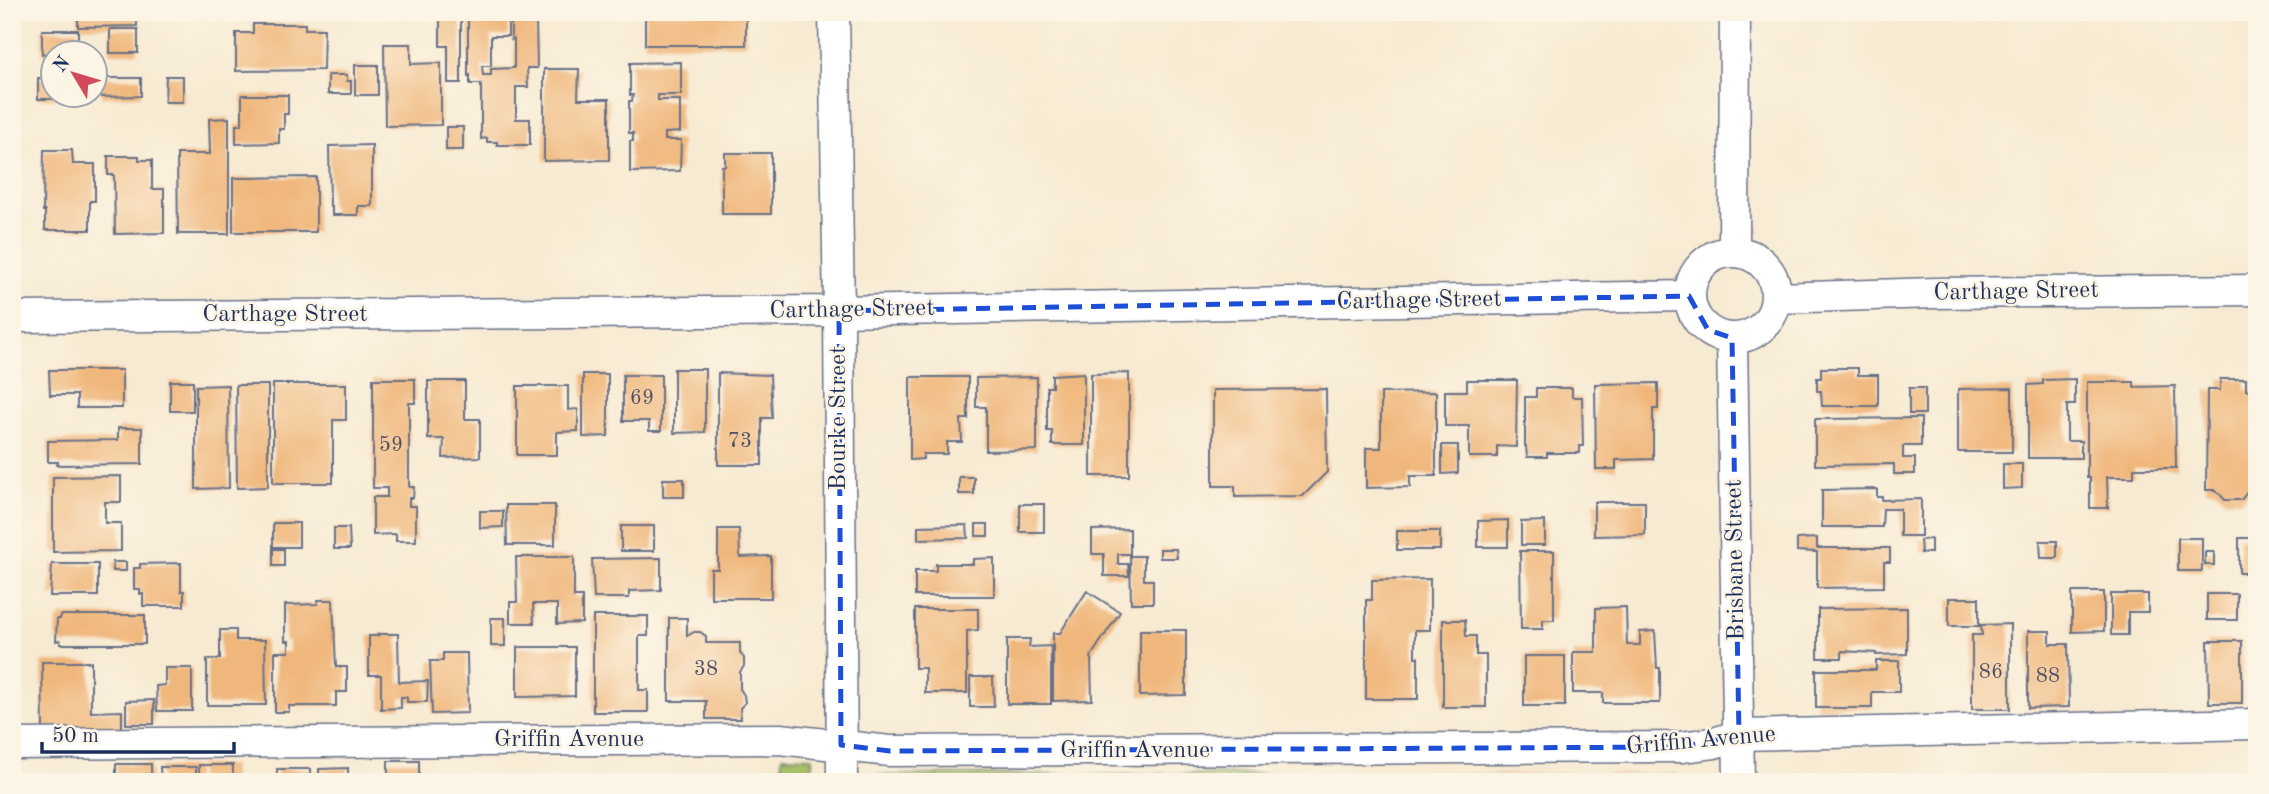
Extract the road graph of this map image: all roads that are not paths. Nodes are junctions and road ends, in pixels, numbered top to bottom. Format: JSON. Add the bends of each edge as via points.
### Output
{"nodes":[{"id":1,"x":834,"y":12,"type":"edge"},
{"id":2,"x":1735,"y":12,"type":"edge"},
{"id":3,"x":1734,"y":251,"type":"junction"},
{"id":4,"x":2257,"y":290,"type":"edge"},
{"id":5,"x":1689,"y":296,"type":"junction"},
{"id":6,"x":1776,"y":298,"type":"junction"},
{"id":7,"x":839,"y":310,"type":"junction"},
{"id":8,"x":13,"y":317,"type":"edge"},
{"id":9,"x":1732,"y":338,"type":"junction"},
{"id":10,"x":2257,"y":724,"type":"edge"},
{"id":11,"x":1739,"y":735,"type":"junction"},
{"id":12,"x":12,"y":744,"type":"edge"},
{"id":13,"x":841,"y":745,"type":"junction"},
{"id":14,"x":842,"y":782,"type":"edge"},
{"id":15,"x":1739,"y":782,"type":"edge"}],
"edges":[{"from":1,"to":7,"type":"street","name":"Bourke Street"},
{"from":2,"to":3,"type":"street"},
{"from":3,"to":5,"type":"street","via":[[1720,253],[1702,265]]},
{"from":3,"to":6,"type":"street","via":[[1760,261],[1770,271]]},
{"from":4,"to":6,"type":"street","name":"Carthage Street"},
{"from":5,"to":7,"type":"street","name":"Carthage Street"},
{"from":5,"to":9,"type":"street","via":[[1698,321],[1719,336]]},
{"from":6,"to":9,"type":"street","via":[[1767,322],[1745,337]]},
{"from":7,"to":8,"type":"street","name":"Carthage Street"},
{"from":7,"to":13,"type":"street","name":"Bourke Street"},
{"from":9,"to":11,"type":"street","name":"Brisbane Street"},
{"from":10,"to":11,"type":"street","name":"Griffin Avenue"},
{"from":11,"to":13,"type":"street","name":"Griffin Avenue","via":[[1667,748],[890,751]]},
{"from":11,"to":15,"type":"street","name":"Brisbane Street"},
{"from":12,"to":13,"type":"street","name":"Griffin Avenue","via":[[780,739]]},
{"from":13,"to":14,"type":"street","name":"Bourke Street"}]}
